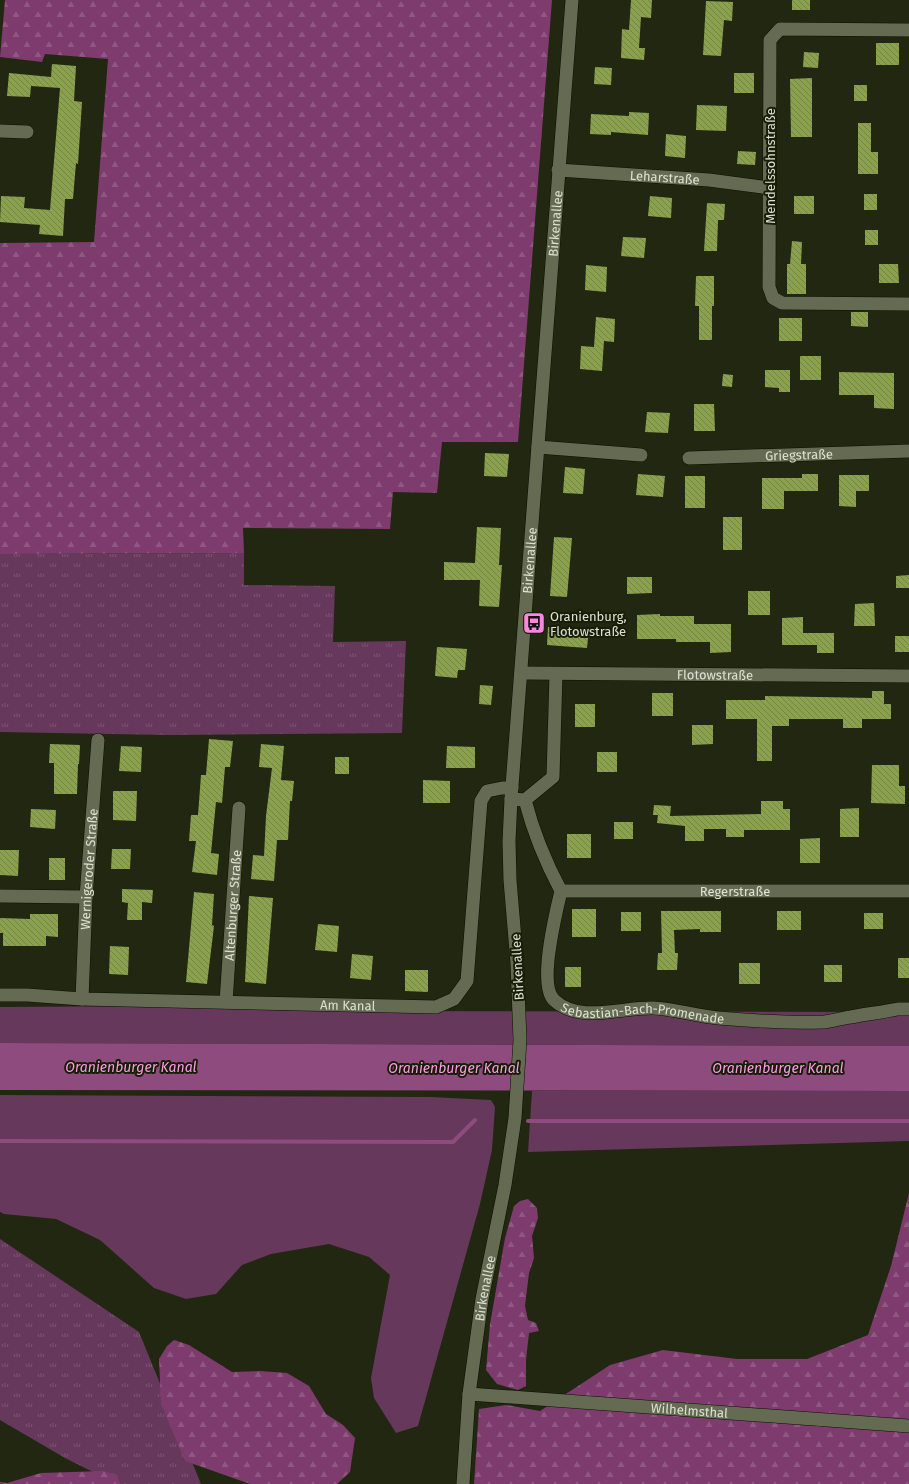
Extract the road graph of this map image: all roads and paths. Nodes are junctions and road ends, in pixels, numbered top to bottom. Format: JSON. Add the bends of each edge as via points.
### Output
{"nodes":[{"id":1,"x":572,"y":0,"type":"edge"},
{"id":2,"x":909,"y":30,"type":"edge"},
{"id":3,"x":0,"y":131,"type":"edge"},
{"id":4,"x":27,"y":132,"type":"dead end"},
{"id":5,"x":558,"y":170,"type":"junction"},
{"id":6,"x":770,"y":188,"type":"junction"},
{"id":7,"x":909,"y":304,"type":"edge"},
{"id":8,"x":538,"y":447,"type":"junction"},
{"id":9,"x":909,"y":451,"type":"edge"},
{"id":10,"x":641,"y":455,"type":"dead end"},
{"id":11,"x":689,"y":458,"type":"dead end"},
{"id":12,"x":521,"y":673,"type":"junction"},
{"id":13,"x":556,"y":674,"type":"junction"},
{"id":14,"x":909,"y":676,"type":"edge"},
{"id":15,"x":98,"y":740,"type":"dead end"},
{"id":16,"x":512,"y":794,"type":"junction"},
{"id":17,"x":525,"y":800,"type":"junction"},
{"id":18,"x":239,"y":808,"type":"dead end"},
{"id":19,"x":561,"y":891,"type":"junction"},
{"id":20,"x":909,"y":891,"type":"edge"},
{"id":21,"x":0,"y":896,"type":"edge"},
{"id":22,"x":86,"y":897,"type":"junction"},
{"id":23,"x":0,"y":995,"type":"edge"},
{"id":24,"x":82,"y":999,"type":"junction"},
{"id":25,"x":226,"y":1002,"type":"junction"},
{"id":26,"x":909,"y":1009,"type":"edge"},
{"id":27,"x":469,"y":1394,"type":"junction"},
{"id":28,"x":909,"y":1426,"type":"edge"},
{"id":29,"x":463,"y":1484,"type":"edge"}],
"edges":[{"from":1,"to":5,"type":"street","name":"Birkenallee"},
{"from":2,"to":6,"type":"street","name":"Mendelssohnstraße","via":[[780,29],[770,40]]},
{"from":3,"to":4,"type":"street"},
{"from":5,"to":6,"type":"street","name":"Leharstraße","via":[[708,180]]},
{"from":5,"to":8,"type":"street","name":"Birkenallee"},
{"from":6,"to":7,"type":"street","name":"Mendelssohnstraße","via":[[769,287],[773,298],[782,303]]},
{"from":8,"to":10,"type":"street"},
{"from":8,"to":12,"type":"street","name":"Birkenallee"},
{"from":9,"to":11,"type":"street","name":"Griegstraße"},
{"from":12,"to":13,"type":"street","name":"Flotowstraße"},
{"from":12,"to":16,"type":"street","name":"Birkenallee"},
{"from":13,"to":14,"type":"street","name":"Flotowstraße"},
{"from":13,"to":17,"type":"street","via":[[552,777]]},
{"from":15,"to":22,"type":"street","name":"Wernigeroder Straße"},
{"from":16,"to":17,"type":"street"},
{"from":16,"to":25,"type":"street","name":"Am Kanal","via":[[502,788],[486,791],[481,801],[467,981],[454,999],[436,1007]]},
{"from":16,"to":27,"type":"street","name":"Birkenallee","via":[[510,880],[518,962],[520,1040],[514,1136],[482,1299]]},
{"from":17,"to":19,"type":"street","via":[[550,870]]},
{"from":18,"to":25,"type":"street","name":"Altenburger Straße"},
{"from":19,"to":20,"type":"street","name":"Regerstraße"},
{"from":19,"to":26,"type":"street","name":"Sebastian-Bach-Promenade","via":[[554,917],[547,986],[552,999],[565,1008],[586,1013],[664,1009],[717,1018],[785,1022],[826,1022]]},
{"from":21,"to":22,"type":"street"},
{"from":22,"to":24,"type":"street","name":"Wernigeroder Straße"},
{"from":23,"to":24,"type":"street","name":"Am Kanal"},
{"from":24,"to":25,"type":"street","name":"Am Kanal"},
{"from":27,"to":28,"type":"street","name":"Wilhelmsthal"},
{"from":27,"to":29,"type":"street","name":"Birkenallee"}]}
